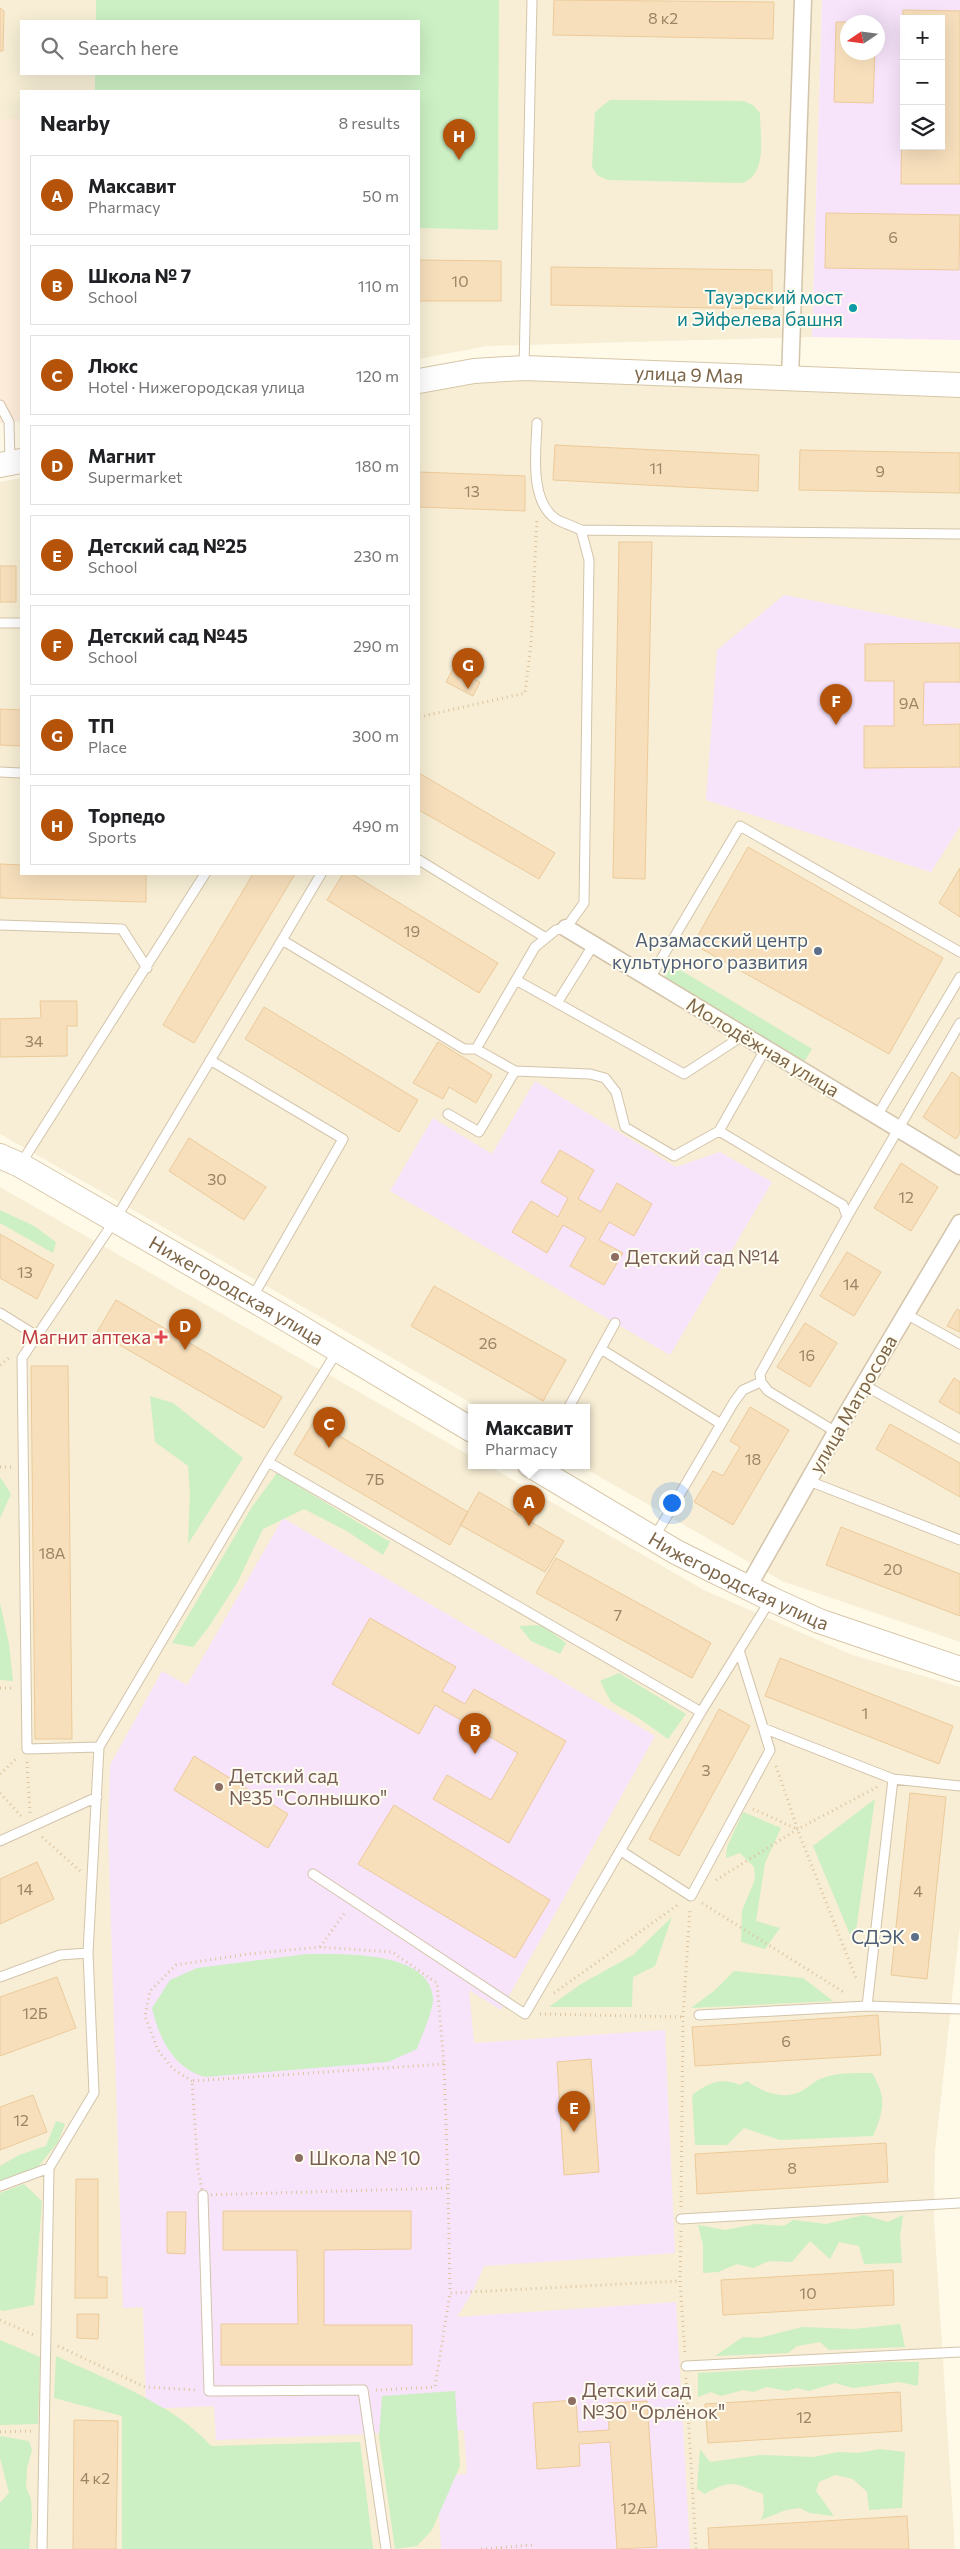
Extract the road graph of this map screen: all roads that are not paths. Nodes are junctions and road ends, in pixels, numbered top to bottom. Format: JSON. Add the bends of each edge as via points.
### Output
{"nodes":[{"id":1,"x":532,"y":0,"type":"edge"},
{"id":2,"x":803,"y":0,"type":"edge"},
{"id":3,"x":524,"y":368,"type":"junction"},
{"id":4,"x":790,"y":379,"type":"junction"},
{"id":5,"x":420,"y":381,"type":"edge"},
{"id":6,"x":960,"y":384,"type":"edge"},
{"id":7,"x":0,"y":405,"type":"edge"},
{"id":8,"x":5,"y":423,"type":"edge"},
{"id":9,"x":537,"y":423,"type":"dead end"},
{"id":10,"x":10,"y":463,"type":"edge"},
{"id":11,"x":581,"y":530,"type":"junction"},
{"id":12,"x":960,"y":534,"type":"edge"},
{"id":13,"x":0,"y":623,"type":"edge"},
{"id":14,"x":20,"y":623,"type":"edge"},
{"id":15,"x":0,"y":772,"type":"edge"},
{"id":16,"x":20,"y":773,"type":"edge"},
{"id":17,"x":420,"y":861,"type":"edge"},
{"id":18,"x":204,"y":875,"type":"edge"},
{"id":19,"x":320,"y":875,"type":"edge"},
{"id":20,"x":0,"y":925,"type":"edge"},
{"id":21,"x":566,"y":928,"type":"junction"},
{"id":22,"x":546,"y":938,"type":"junction"},
{"id":23,"x":282,"y":940,"type":"junction"},
{"id":24,"x":594,"y":944,"type":"junction"},
{"id":25,"x":960,"y":952,"type":"edge"},
{"id":26,"x":147,"y":968,"type":"junction"},
{"id":27,"x":960,"y":976,"type":"edge"},
{"id":28,"x":650,"y":978,"type":"junction"},
{"id":29,"x":516,"y":980,"type":"junction"},
{"id":30,"x":557,"y":1003,"type":"junction"},
{"id":31,"x":960,"y":1023,"type":"edge"},
{"id":32,"x":744,"y":1035,"type":"junction"},
{"id":33,"x":766,"y":1048,"type":"junction"},
{"id":34,"x":476,"y":1049,"type":"junction"},
{"id":35,"x":210,"y":1060,"type":"junction"},
{"id":36,"x":515,"y":1071,"type":"junction"},
{"id":37,"x":448,"y":1114,"type":"dead end"},
{"id":38,"x":877,"y":1116,"type":"junction"},
{"id":39,"x":897,"y":1128,"type":"junction"},
{"id":40,"x":718,"y":1131,"type":"junction"},
{"id":41,"x":10,"y":1161,"type":"edge"},
{"id":42,"x":960,"y":1166,"type":"edge"},
{"id":43,"x":847,"y":1216,"type":"junction"},
{"id":44,"x":115,"y":1220,"type":"junction"},
{"id":45,"x":960,"y":1223,"type":"edge"},
{"id":46,"x":251,"y":1298,"type":"junction"},
{"id":47,"x":0,"y":1313,"type":"edge"},
{"id":48,"x":906,"y":1314,"type":"junction"},
{"id":49,"x":615,"y":1323,"type":"dead end"},
{"id":50,"x":37,"y":1336,"type":"junction"},
{"id":51,"x":960,"y":1344,"type":"edge"},
{"id":52,"x":601,"y":1349,"type":"junction"},
{"id":53,"x":338,"y":1350,"type":"junction"},
{"id":54,"x":761,"y":1382,"type":"junction"},
{"id":55,"x":864,"y":1385,"type":"junction"},
{"id":56,"x":571,"y":1404,"type":"edge"},
{"id":57,"x":721,"y":1424,"type":"junction"},
{"id":58,"x":468,"y":1428,"type":"edge"},
{"id":59,"x":836,"y":1432,"type":"junction"},
{"id":60,"x":960,"y":1439,"type":"edge"},
{"id":61,"x":268,"y":1462,"type":"junction"},
{"id":62,"x":539,"y":1469,"type":"edge"},
{"id":63,"x":809,"y":1481,"type":"junction"},
{"id":64,"x":653,"y":1539,"type":"junction"},
{"id":65,"x":960,"y":1540,"type":"edge"},
{"id":66,"x":748,"y":1587,"type":"junction"},
{"id":67,"x":771,"y":1599,"type":"junction"},
{"id":68,"x":738,"y":1650,"type":"junction"},
{"id":69,"x":960,"y":1669,"type":"edge"},
{"id":70,"x":701,"y":1712,"type":"junction"},
{"id":71,"x":763,"y":1728,"type":"junction"},
{"id":72,"x":99,"y":1747,"type":"junction"},
{"id":73,"x":893,"y":1779,"type":"junction"},
{"id":74,"x":960,"y":1786,"type":"edge"},
{"id":75,"x":96,"y":1797,"type":"junction"},
{"id":76,"x":0,"y":1841,"type":"edge"},
{"id":77,"x":621,"y":1851,"type":"junction"},
{"id":78,"x":313,"y":1874,"type":"dead end"},
{"id":79,"x":88,"y":1953,"type":"junction"},
{"id":80,"x":0,"y":1977,"type":"edge"},
{"id":81,"x":867,"y":2006,"type":"junction"},
{"id":82,"x":960,"y":2010,"type":"edge"},
{"id":83,"x":699,"y":2015,"type":"road end"},
{"id":84,"x":48,"y":2168,"type":"junction"},
{"id":85,"x":0,"y":2186,"type":"edge"},
{"id":86,"x":202,"y":2195,"type":"road end"},
{"id":87,"x":960,"y":2203,"type":"edge"},
{"id":88,"x":681,"y":2219,"type":"dead end"},
{"id":89,"x":960,"y":2352,"type":"edge"},
{"id":90,"x":686,"y":2366,"type":"dead end"},
{"id":91,"x":42,"y":2549,"type":"edge"},
{"id":92,"x":386,"y":2549,"type":"edge"}],
"edges":[{"from":1,"to":3,"type":"lane"},
{"from":2,"to":4,"type":"street"},
{"from":3,"to":4,"type":"street","name":"улица 9 Мая"},
{"from":3,"to":5,"type":"street","name":"улица 9 Мая","via":[[474,371]]},
{"from":4,"to":6,"type":"street","name":"улица 9 Мая"},
{"from":7,"to":8,"type":"lane"},
{"from":8,"to":10,"type":"lane"},
{"from":9,"to":11,"type":"lane","via":[[538,496],[554,518]]},
{"from":11,"to":12,"type":"lane"},
{"from":11,"to":21,"type":"lane","via":[[589,560],[584,903]]},
{"from":13,"to":14,"type":"lane"},
{"from":15,"to":16,"type":"lane"},
{"from":17,"to":22,"type":"lane"},
{"from":18,"to":26,"type":"lane"},
{"from":19,"to":23,"type":"lane"},
{"from":20,"to":26,"type":"lane","via":[[122,929]]},
{"from":21,"to":22,"type":"lane","via":[[556,930]]},
{"from":21,"to":24,"type":"street","name":"Молодёжная улица"},
{"from":22,"to":29,"type":"lane","via":[[535,947]]},
{"from":23,"to":34,"type":"lane","via":[[464,1049]]},
{"from":23,"to":35,"type":"lane"},
{"from":24,"to":28,"type":"street","name":"Молодёжная улица"},
{"from":24,"to":30,"type":"lane"},
{"from":25,"to":28,"type":"lane","via":[[740,826]]},
{"from":26,"to":41,"type":"lane"},
{"from":27,"to":38,"type":"lane"},
{"from":28,"to":32,"type":"street","name":"Молодёжная улица"},
{"from":29,"to":30,"type":"lane"},
{"from":29,"to":34,"type":"lane"},
{"from":30,"to":32,"type":"lane","via":[[684,1074]]},
{"from":31,"to":39,"type":"lane"},
{"from":32,"to":33,"type":"street","name":"Молодёжная улица"},
{"from":33,"to":38,"type":"street","name":"Молодёжная улица"},
{"from":33,"to":40,"type":"lane"},
{"from":34,"to":36,"type":"lane"},
{"from":35,"to":44,"type":"lane"},
{"from":35,"to":46,"type":"lane","via":[[343,1139]]},
{"from":36,"to":37,"type":"lane","via":[[479,1132]]},
{"from":36,"to":40,"type":"lane","via":[[590,1074],[605,1078],[616,1092],[625,1127],[674,1156]]},
{"from":38,"to":39,"type":"street","name":"Молодёжная улица"},
{"from":39,"to":42,"type":"street","name":"Молодёжная улица"},
{"from":39,"to":43,"type":"lane"},
{"from":40,"to":43,"type":"lane","via":[[843,1205]]},
{"from":41,"to":44,"type":"street","name":"Нижегородская улица"},
{"from":43,"to":54,"type":"lane","via":[[760,1374]]},
{"from":44,"to":46,"type":"street","name":"Нижегородская улица"},
{"from":44,"to":50,"type":"lane"},
{"from":45,"to":48,"type":"street","name":"улица Матросова"},
{"from":46,"to":53,"type":"street","name":"Нижегородская улица"},
{"from":47,"to":50,"type":"lane"},
{"from":48,"to":51,"type":"lane"},
{"from":48,"to":55,"type":"street","name":"улица Матросова"},
{"from":49,"to":52,"type":"lane"},
{"from":50,"to":72,"type":"lane","via":[[22,1358],[27,1749]]},
{"from":52,"to":56,"type":"lane"},
{"from":52,"to":57,"type":"lane"},
{"from":53,"to":58,"type":"street","name":"Нижегородская улица"},
{"from":53,"to":61,"type":"lane"},
{"from":54,"to":57,"type":"lane","via":[[743,1390]]},
{"from":54,"to":59,"type":"lane","via":[[768,1391]]},
{"from":55,"to":59,"type":"street","name":"улица Матросова"},
{"from":55,"to":60,"type":"lane"},
{"from":57,"to":64,"type":"lane"},
{"from":59,"to":63,"type":"street","name":"улица Матросова"},
{"from":61,"to":70,"type":"lane"},
{"from":61,"to":72,"type":"lane"},
{"from":62,"to":64,"type":"street","name":"Нижегородская улица"},
{"from":63,"to":65,"type":"lane"},
{"from":63,"to":66,"type":"street","name":"улица Матросова"},
{"from":64,"to":66,"type":"street","name":"Нижегородская улица"},
{"from":66,"to":67,"type":"street","name":"Нижегородская улица"},
{"from":67,"to":68,"type":"lane"},
{"from":67,"to":69,"type":"street","name":"Нижегородская улица","via":[[820,1621]]},
{"from":68,"to":70,"type":"lane"},
{"from":68,"to":71,"type":"lane"},
{"from":70,"to":77,"type":"lane"},
{"from":71,"to":73,"type":"lane"},
{"from":71,"to":77,"type":"lane","via":[[770,1750],[691,1896]]},
{"from":72,"to":75,"type":"lane"},
{"from":73,"to":74,"type":"lane"},
{"from":73,"to":81,"type":"lane"},
{"from":75,"to":76,"type":"lane"},
{"from":75,"to":79,"type":"lane"},
{"from":77,"to":78,"type":"lane","via":[[525,2014]]},
{"from":79,"to":80,"type":"lane","via":[[60,1955]]},
{"from":79,"to":84,"type":"lane","via":[[94,2093]]},
{"from":81,"to":82,"type":"lane"},
{"from":81,"to":83,"type":"lane"},
{"from":84,"to":85,"type":"lane"},
{"from":84,"to":91,"type":"lane"},
{"from":86,"to":92,"type":"lane","via":[[209,2391],[363,2390]]},
{"from":87,"to":88,"type":"lane"},
{"from":89,"to":90,"type":"lane"}]}
